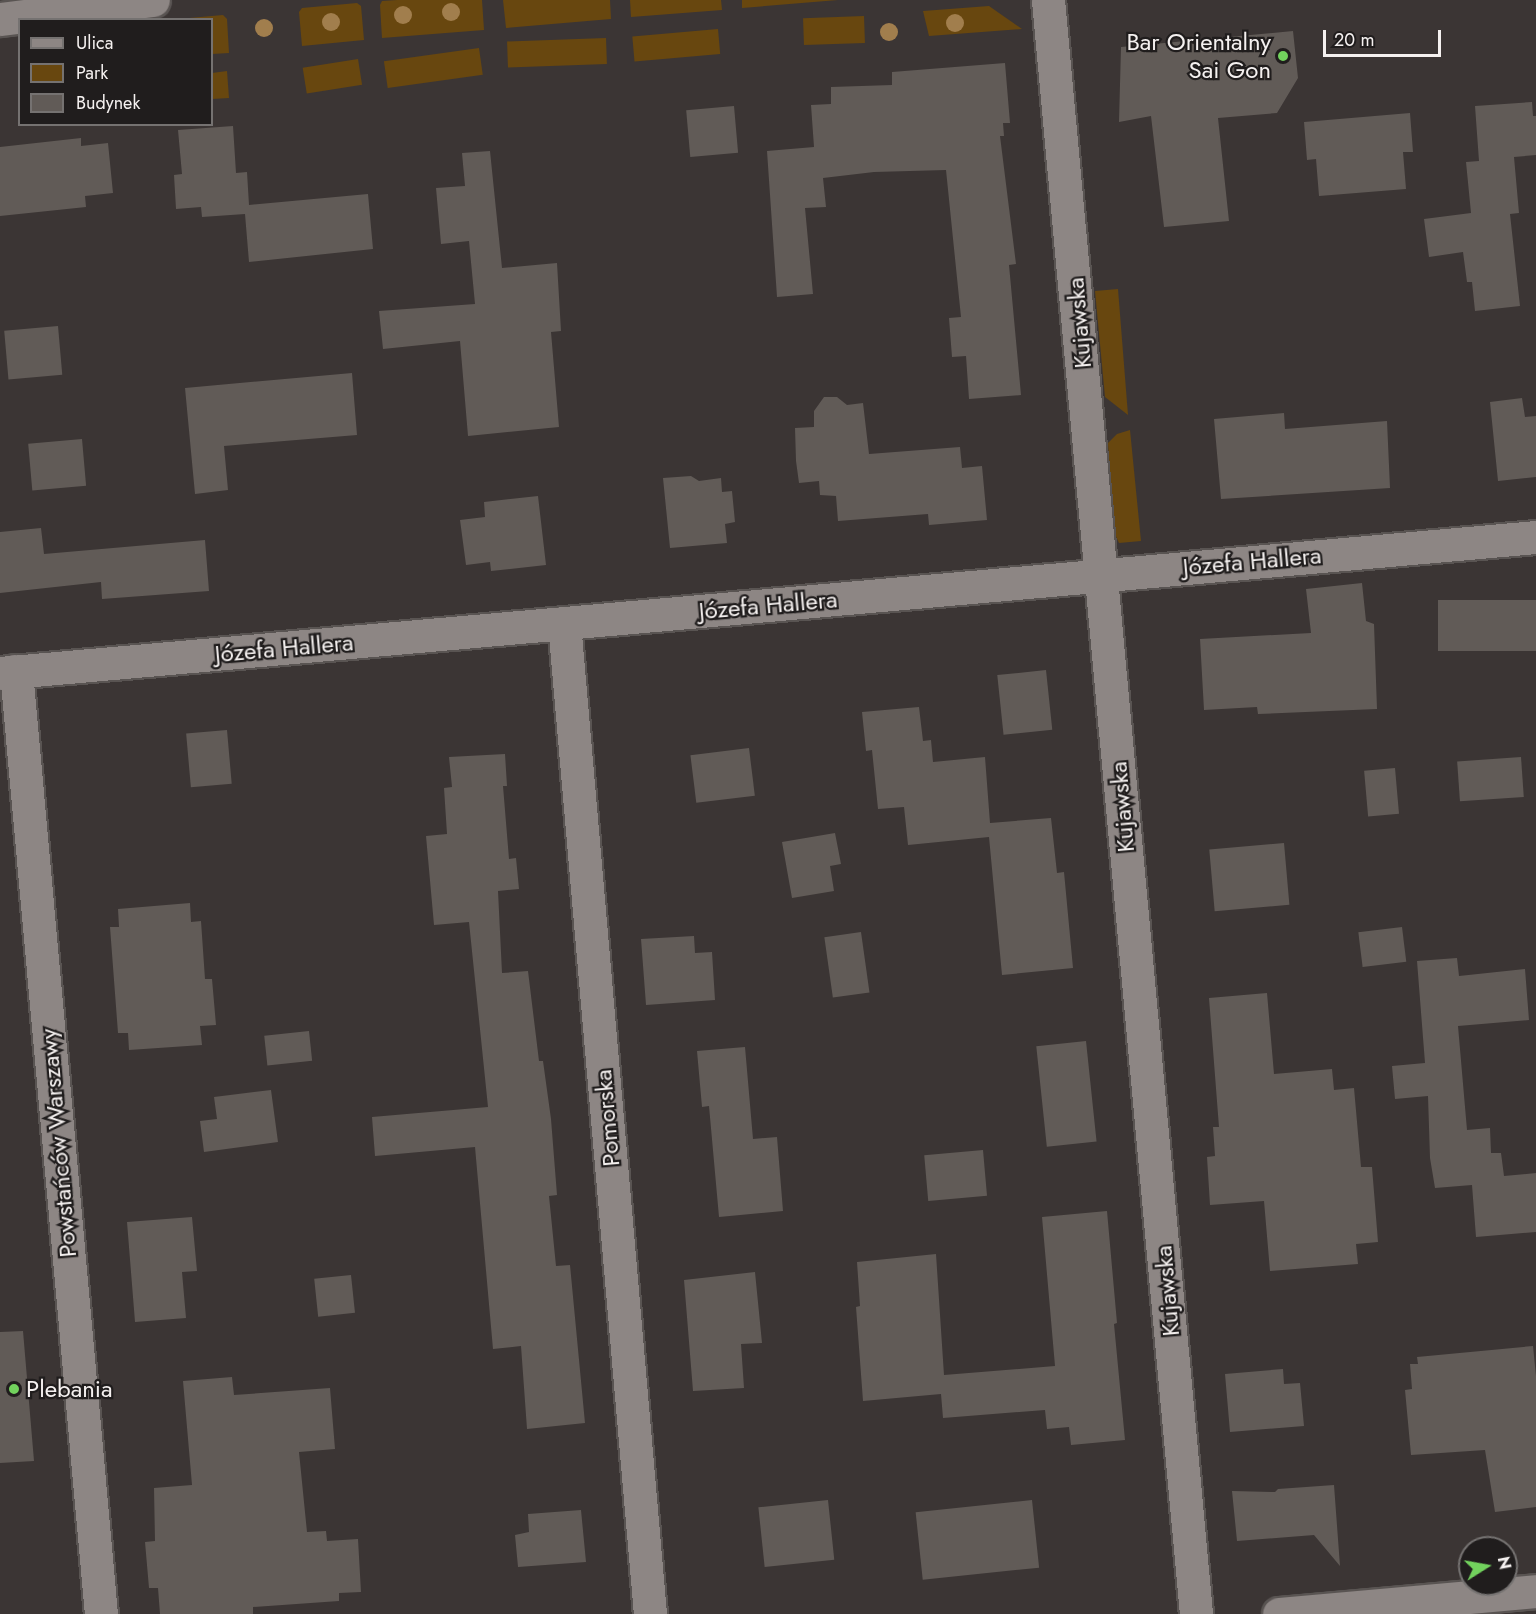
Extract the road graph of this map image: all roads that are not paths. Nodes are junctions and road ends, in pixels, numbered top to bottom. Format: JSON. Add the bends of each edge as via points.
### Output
{"nodes":[{"id":1,"x":153,"y":0,"type":"edge"},
{"id":2,"x":1048,"y":0,"type":"edge"},
{"id":3,"x":0,"y":19,"type":"edge"},
{"id":4,"x":1536,"y":537,"type":"edge"},
{"id":5,"x":1100,"y":574,"type":"junction"},
{"id":6,"x":564,"y":623,"type":"junction"},
{"id":7,"x":8,"y":672,"type":"edge"},
{"id":8,"x":1536,"y":1591,"type":"edge"},
{"id":9,"x":101,"y":1614,"type":"edge"},
{"id":10,"x":650,"y":1614,"type":"edge"},
{"id":11,"x":1196,"y":1614,"type":"edge"},
{"id":12,"x":1279,"y":1614,"type":"edge"}],
"edges":[{"from":1,"to":3,"type":"street"},
{"from":2,"to":5,"type":"street","name":"Kujawska"},
{"from":4,"to":5,"type":"street","name":"Józefa Hallera"},
{"from":5,"to":6,"type":"street","name":"Józefa Hallera"},
{"from":5,"to":11,"type":"street","name":"Kujawska"},
{"from":6,"to":7,"type":"street","name":"Józefa Hallera"},
{"from":6,"to":10,"type":"street","name":"Pomorska"},
{"from":7,"to":9,"type":"street","name":"Powstańców Warszawy"},
{"from":8,"to":12,"type":"street"}]}
